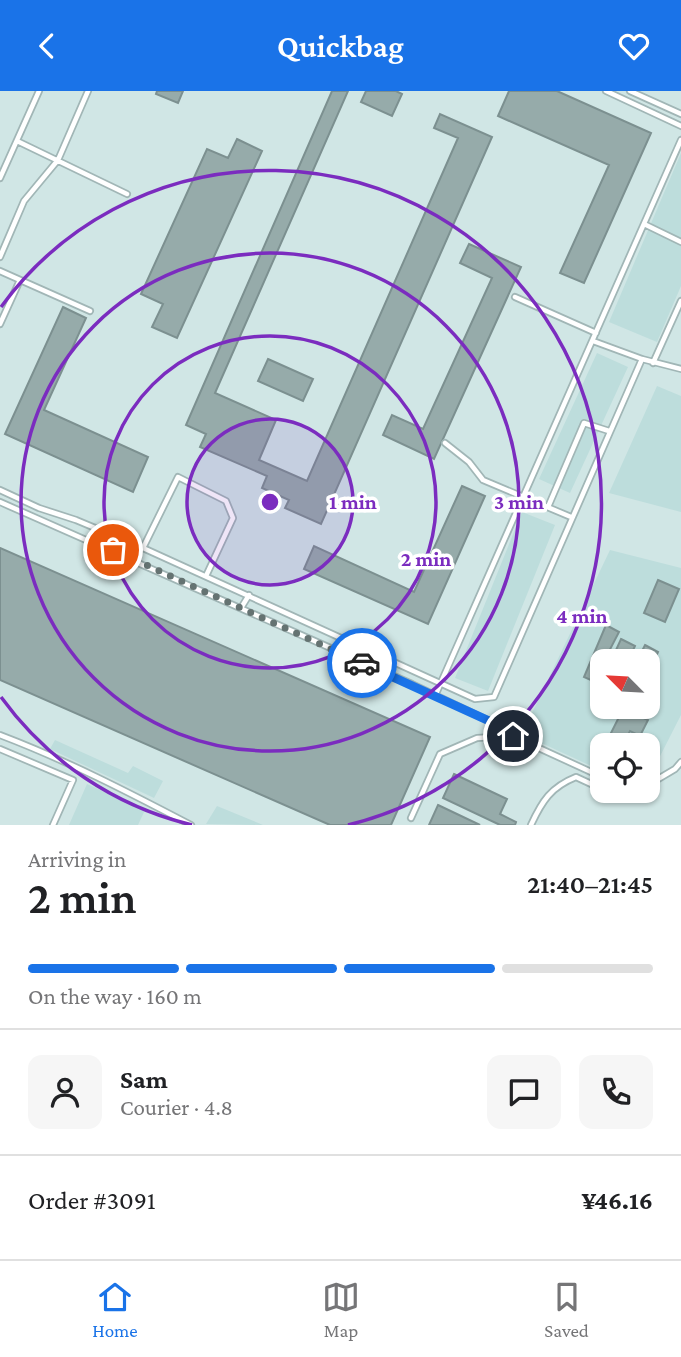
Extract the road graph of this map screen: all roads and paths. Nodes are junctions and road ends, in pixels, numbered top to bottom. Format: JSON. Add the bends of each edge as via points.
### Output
{"nodes":[{"id":1,"x":39,"y":91,"type":"edge"},
{"id":2,"x":88,"y":91,"type":"edge"},
{"id":3,"x":606,"y":91,"type":"edge"},
{"id":4,"x":630,"y":91,"type":"edge"},
{"id":5,"x":681,"y":114,"type":"edge"},
{"id":6,"x":681,"y":127,"type":"edge"},
{"id":7,"x":681,"y":140,"type":"edge"},
{"id":8,"x":17,"y":141,"type":"junction"},
{"id":9,"x":58,"y":160,"type":"junction"},
{"id":10,"x":0,"y":178,"type":"edge"},
{"id":11,"x":127,"y":194,"type":"dead end"},
{"id":12,"x":644,"y":224,"type":"junction"},
{"id":13,"x":681,"y":242,"type":"edge"},
{"id":14,"x":0,"y":257,"type":"edge"},
{"id":15,"x":0,"y":271,"type":"edge"},
{"id":16,"x":20,"y":280,"type":"junction"},
{"id":17,"x":515,"y":297,"type":"dead end"},
{"id":18,"x":681,"y":301,"type":"edge"},
{"id":19,"x":90,"y":311,"type":"dead end"},
{"id":20,"x":0,"y":324,"type":"edge"},
{"id":21,"x":596,"y":333,"type":"junction"},
{"id":22,"x":593,"y":341,"type":"junction"},
{"id":23,"x":642,"y":359,"type":"junction"},
{"id":24,"x":653,"y":363,"type":"junction"},
{"id":25,"x":681,"y":369,"type":"edge"},
{"id":26,"x":609,"y":431,"type":"junction"},
{"id":27,"x":445,"y":443,"type":"dead end"},
{"id":28,"x":0,"y":490,"type":"edge"},
{"id":29,"x":524,"y":497,"type":"junction"},
{"id":30,"x":0,"y":502,"type":"edge"},
{"id":31,"x":548,"y":507,"type":"junction"},
{"id":32,"x":571,"y":517,"type":"junction"},
{"id":33,"x":143,"y":548,"type":"junction"},
{"id":34,"x":206,"y":576,"type":"junction"},
{"id":35,"x":249,"y":594,"type":"junction"},
{"id":36,"x":241,"y":608,"type":"junction"},
{"id":37,"x":442,"y":683,"type":"junction"},
{"id":38,"x":435,"y":696,"type":"junction"},
{"id":39,"x":0,"y":734,"type":"edge"},
{"id":40,"x":513,"y":736,"type":"junction"},
{"id":41,"x":0,"y":749,"type":"edge"},
{"id":42,"x":681,"y":762,"type":"edge"},
{"id":43,"x":590,"y":771,"type":"edge"},
{"id":44,"x":660,"y":778,"type":"edge"},
{"id":45,"x":590,"y":783,"type":"edge"},
{"id":46,"x":411,"y":818,"type":"dead end"},
{"id":47,"x":53,"y":825,"type":"edge"},
{"id":48,"x":191,"y":825,"type":"edge"},
{"id":49,"x":531,"y":825,"type":"edge"}],
"edges":[{"from":1,"to":8,"type":"lane"},
{"from":2,"to":9,"type":"lane"},
{"from":3,"to":6,"type":"lane"},
{"from":4,"to":5,"type":"lane"},
{"from":7,"to":12,"type":"lane"},
{"from":8,"to":9,"type":"lane"},
{"from":8,"to":10,"type":"lane"},
{"from":9,"to":11,"type":"lane"},
{"from":9,"to":14,"type":"lane","via":[[24,201]]},
{"from":12,"to":13,"type":"lane"},
{"from":12,"to":21,"type":"lane"},
{"from":15,"to":16,"type":"lane"},
{"from":16,"to":19,"type":"lane"},
{"from":16,"to":20,"type":"lane"},
{"from":17,"to":21,"type":"lane"},
{"from":18,"to":24,"type":"lane"},
{"from":21,"to":22,"type":"lane"},
{"from":22,"to":23,"type":"lane"},
{"from":22,"to":29,"type":"lane"},
{"from":23,"to":24,"type":"lane"},
{"from":23,"to":26,"type":"lane"},
{"from":24,"to":25,"type":"lane"},
{"from":26,"to":31,"type":"lane","via":[[584,423]]},
{"from":26,"to":32,"type":"lane"},
{"from":27,"to":29,"type":"lane","via":[[483,479]]},
{"from":28,"to":33,"type":"lane"},
{"from":29,"to":31,"type":"lane"},
{"from":29,"to":37,"type":"lane"},
{"from":30,"to":36,"type":"lane"},
{"from":31,"to":32,"type":"lane"},
{"from":32,"to":37,"type":"lane","via":[[494,697],[475,699]]},
{"from":33,"to":34,"type":"lane"},
{"from":33,"to":34,"type":"lane","via":[[178,477],[226,501],[233,518]]},
{"from":34,"to":35,"type":"lane"},
{"from":35,"to":36,"type":"lane"},
{"from":35,"to":37,"type":"lane"},
{"from":36,"to":38,"type":"lane"},
{"from":37,"to":38,"type":"lane"},
{"from":38,"to":40,"type":"lane"},
{"from":39,"to":48,"type":"lane"},
{"from":40,"to":43,"type":"lane"},
{"from":40,"to":46,"type":"lane","via":[[477,738],[440,754]]},
{"from":41,"to":47,"type":"lane","via":[[73,781]]},
{"from":42,"to":44,"type":"lane"},
{"from":45,"to":49,"type":"lane","via":[[576,777],[561,783],[549,793]]}]}
